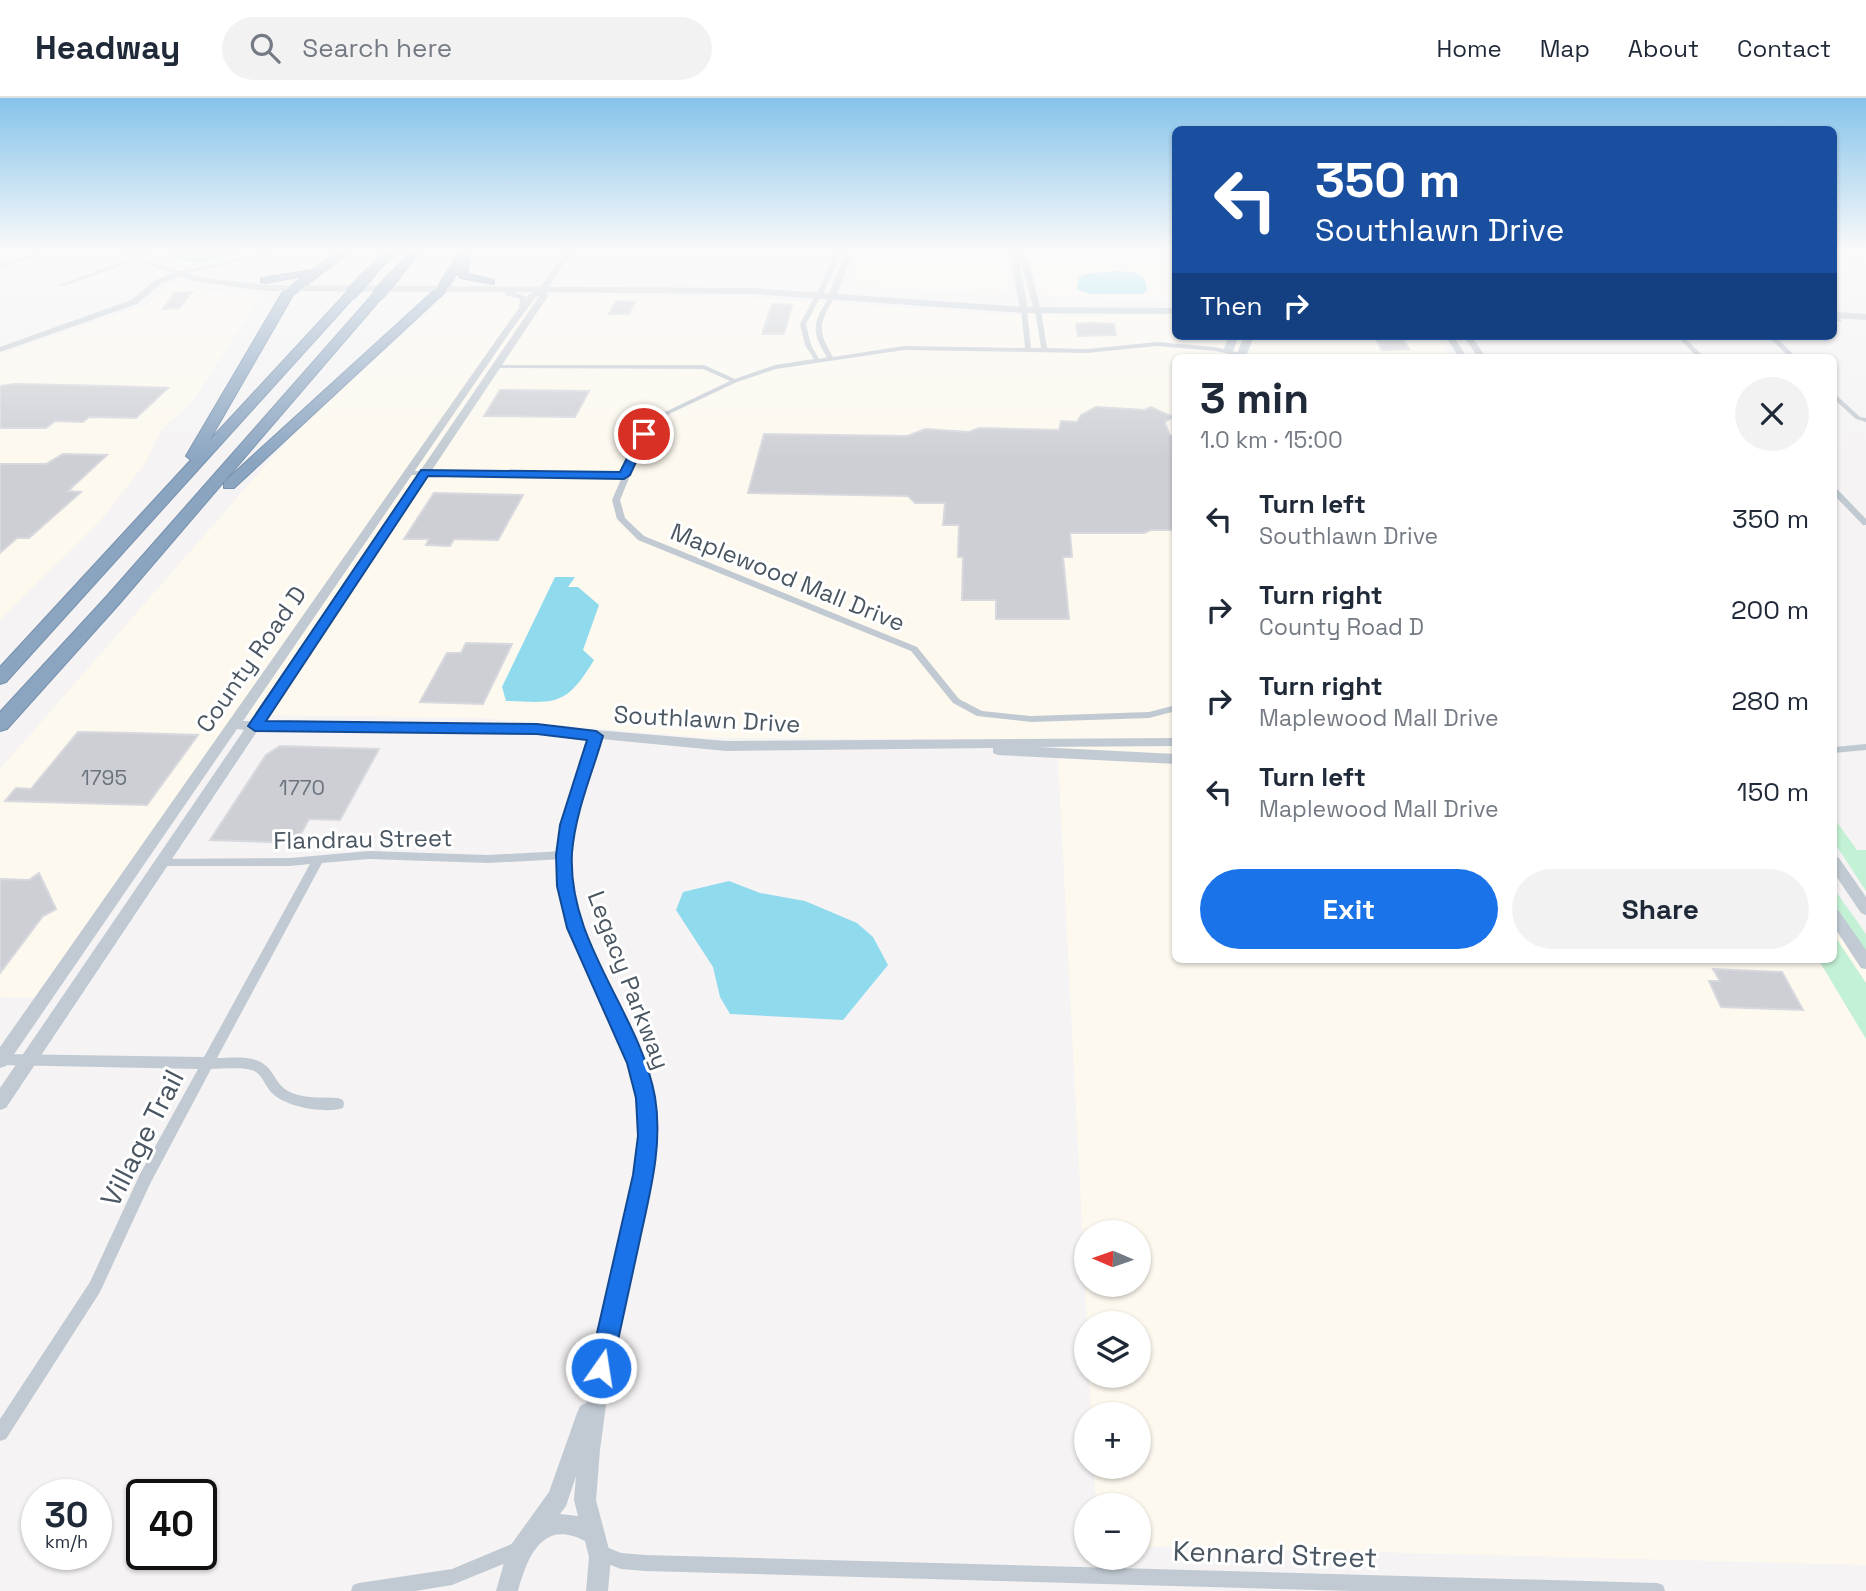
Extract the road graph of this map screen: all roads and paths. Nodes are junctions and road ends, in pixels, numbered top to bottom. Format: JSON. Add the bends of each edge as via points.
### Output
{"nodes":[{"id":1,"x":80,"y":322,"type":"edge"},
{"id":2,"x":276,"y":322,"type":"edge"},
{"id":3,"x":327,"y":322,"type":"edge"},
{"id":4,"x":355,"y":322,"type":"edge"},
{"id":5,"x":405,"y":322,"type":"edge"},
{"id":6,"x":513,"y":322,"type":"edge"},
{"id":7,"x":527,"y":322,"type":"edge"},
{"id":8,"x":804,"y":322,"type":"edge"},
{"id":9,"x":817,"y":322,"type":"edge"},
{"id":10,"x":1025,"y":322,"type":"edge"},
{"id":11,"x":1040,"y":322,"type":"edge"},
{"id":12,"x":1232,"y":340,"type":"edge"},
{"id":13,"x":1247,"y":340,"type":"edge"},
{"id":14,"x":1684,"y":340,"type":"edge"},
{"id":15,"x":1775,"y":340,"type":"edge"},
{"id":16,"x":1028,"y":350,"type":"junction"},
{"id":17,"x":1044,"y":350,"type":"junction"},
{"id":18,"x":0,"y":351,"type":"edge"},
{"id":19,"x":1228,"y":351,"type":"junction"},
{"id":20,"x":1242,"y":354,"type":"joint"},
{"id":21,"x":1698,"y":354,"type":"edge"},
{"id":22,"x":1790,"y":354,"type":"edge"},
{"id":23,"x":830,"y":357,"type":"junction"},
{"id":24,"x":817,"y":360,"type":"junction"},
{"id":25,"x":498,"y":366,"type":"junction"},
{"id":26,"x":735,"y":381,"type":"junction"},
{"id":27,"x":1837,"y":398,"type":"edge"},
{"id":28,"x":1866,"y":420,"type":"edge"},
{"id":29,"x":425,"y":472,"type":"junction"},
{"id":30,"x":408,"y":473,"type":"junction"},
{"id":31,"x":624,"y":475,"type":"junction"},
{"id":32,"x":1837,"y":494,"type":"edge"},
{"id":33,"x":1866,"y":523,"type":"edge"},
{"id":34,"x":130,"y":538,"type":"junction"},
{"id":35,"x":113,"y":600,"type":"junction"},
{"id":36,"x":0,"y":678,"type":"edge"},
{"id":37,"x":1172,"y":709,"type":"edge"},
{"id":38,"x":0,"y":724,"type":"edge"},
{"id":39,"x":234,"y":725,"type":"junction"},
{"id":40,"x":255,"y":726,"type":"junction"},
{"id":41,"x":596,"y":736,"type":"junction"},
{"id":42,"x":1172,"y":742,"type":"edge"},
{"id":43,"x":1837,"y":744,"type":"edge"},
{"id":44,"x":968,"y":746,"type":"junction"},
{"id":45,"x":1863,"y":747,"type":"edge"},
{"id":46,"x":1837,"y":750,"type":"edge"},
{"id":47,"x":1172,"y":759,"type":"edge"},
{"id":48,"x":564,"y":855,"type":"junction"},
{"id":49,"x":317,"y":860,"type":"junction"},
{"id":50,"x":162,"y":862,"type":"junction"},
{"id":51,"x":1837,"y":866,"type":"edge"},
{"id":52,"x":1866,"y":909,"type":"edge"},
{"id":53,"x":1837,"y":920,"type":"edge"},
{"id":54,"x":1866,"y":963,"type":"edge"},
{"id":55,"x":1,"y":1060,"type":"edge"},
{"id":56,"x":29,"y":1060,"type":"junction"},
{"id":57,"x":207,"y":1064,"type":"junction"},
{"id":58,"x":0,"y":1102,"type":"edge"},
{"id":59,"x":338,"y":1104,"type":"dead end"},
{"id":60,"x":601,"y":1368,"type":"junction"},
{"id":61,"x":0,"y":1433,"type":"edge"},
{"id":62,"x":526,"y":1541,"type":"junction"},
{"id":63,"x":598,"y":1543,"type":"junction"},
{"id":64,"x":1545,"y":1590,"type":"edge"},
{"id":65,"x":359,"y":1591,"type":"edge"},
{"id":66,"x":507,"y":1591,"type":"edge"},
{"id":67,"x":597,"y":1591,"type":"edge"},
{"id":68,"x":1657,"y":1591,"type":"edge"}],
"edges":[{"from":1,"to":18,"type":"street"},
{"from":2,"to":34,"type":"highway","via":[[194,455]]},
{"from":3,"to":34,"type":"highway","bridge":true},
{"from":4,"to":35,"type":"highway","bridge":true},
{"from":5,"to":35,"type":"highway","via":[[276,439]]},
{"from":6,"to":30,"type":"street","name":"County Road D"},
{"from":7,"to":25,"type":"street","name":"County Road D"},
{"from":8,"to":24,"type":"street","via":[[808,345]]},
{"from":9,"to":23,"type":"street","via":[[816,330]]},
{"from":10,"to":16,"type":"street"},
{"from":11,"to":17,"type":"street"},
{"from":12,"to":19,"type":"main road"},
{"from":13,"to":20,"type":"main road"},
{"from":14,"to":21,"type":"street"},
{"from":15,"to":22,"type":"street"},
{"from":16,"to":17,"type":"street","name":"Maplewood Mall Drive"},
{"from":16,"to":23,"type":"street","name":"Maplewood Mall Drive","via":[[904,348]]},
{"from":17,"to":19,"type":"street","name":"Maplewood Mall Drive","via":[[1157,344]]},
{"from":19,"to":20,"type":"street","name":"Maplewood Mall Drive"},
{"from":23,"to":24,"type":"street","name":"Maplewood Mall Drive"},
{"from":24,"to":26,"type":"street","name":"Maplewood Mall Drive","via":[[775,367]]},
{"from":25,"to":26,"type":"street","via":[[704,368]]},
{"from":25,"to":29,"type":"street","name":"County Road D"},
{"from":26,"to":31,"type":"street","name":"Maplewood Mall Drive","via":[[655,421]]},
{"from":27,"to":28,"type":"street"},
{"from":29,"to":30,"type":"street"},
{"from":29,"to":31,"type":"street"},
{"from":29,"to":40,"type":"street","name":"County Road D"},
{"from":30,"to":39,"type":"street","name":"County Road D"},
{"from":31,"to":37,"type":"street","name":"Maplewood Mall Drive","via":[[617,509],[641,538],[914,649],[956,701],[974,712],[1031,719],[1149,715]]},
{"from":32,"to":33,"type":"street"},
{"from":34,"to":36,"type":"highway"},
{"from":35,"to":38,"type":"highway"},
{"from":39,"to":40,"type":"street","name":"Southlawn Drive"},
{"from":39,"to":55,"type":"street","name":"County Road D"},
{"from":40,"to":41,"type":"street","name":"Southlawn Drive","via":[[537,729]]},
{"from":40,"to":50,"type":"street","name":"County Road D"},
{"from":41,"to":44,"type":"street","name":"Southlawn Drive","via":[[697,746]]},
{"from":41,"to":48,"type":"street","name":"Legacy Parkway","via":[[570,815]]},
{"from":42,"to":44,"type":"street","name":"Southlawn Drive"},
{"from":43,"to":45,"type":"street"},
{"from":44,"to":47,"type":"street","name":"Southlawn Drive","via":[[1023,753]]},
{"from":45,"to":46,"type":"street"},
{"from":48,"to":49,"type":"street","name":"Flandrau Street","via":[[488,859],[369,855]]},
{"from":48,"to":60,"type":"street","name":"Legacy Parkway","via":[[572,918],[636,1063],[647,1110],[643,1175]]},
{"from":49,"to":50,"type":"street","name":"Flandrau Street"},
{"from":49,"to":57,"type":"street","name":"Village Trail"},
{"from":50,"to":56,"type":"street","name":"County Road D"},
{"from":51,"to":52,"type":"street"},
{"from":53,"to":54,"type":"street"},
{"from":55,"to":56,"type":"street"},
{"from":56,"to":57,"type":"street"},
{"from":56,"to":58,"type":"street","name":"County Road D"},
{"from":57,"to":59,"type":"street","via":[[256,1065],[277,1091],[292,1100]]},
{"from":57,"to":61,"type":"street","name":"Village Trail","via":[[145,1179],[95,1287]]},
{"from":60,"to":62,"type":"street","name":"Legacy Parkway","via":[[558,1498]]},
{"from":60,"to":63,"type":"street","name":"Legacy Parkway","via":[[585,1500]]},
{"from":62,"to":63,"type":"street","via":[[560,1523],[574,1522]]},
{"from":62,"to":65,"type":"street","via":[[452,1577]]},
{"from":62,"to":66,"type":"street","name":"Legacy Parkway","via":[[512,1566]]},
{"from":63,"to":64,"type":"street","name":"Kennard Street","via":[[621,1561],[645,1563]]},
{"from":63,"to":67,"type":"street"},
{"from":64,"to":68,"type":"street","name":"Kennard Street"}]}
